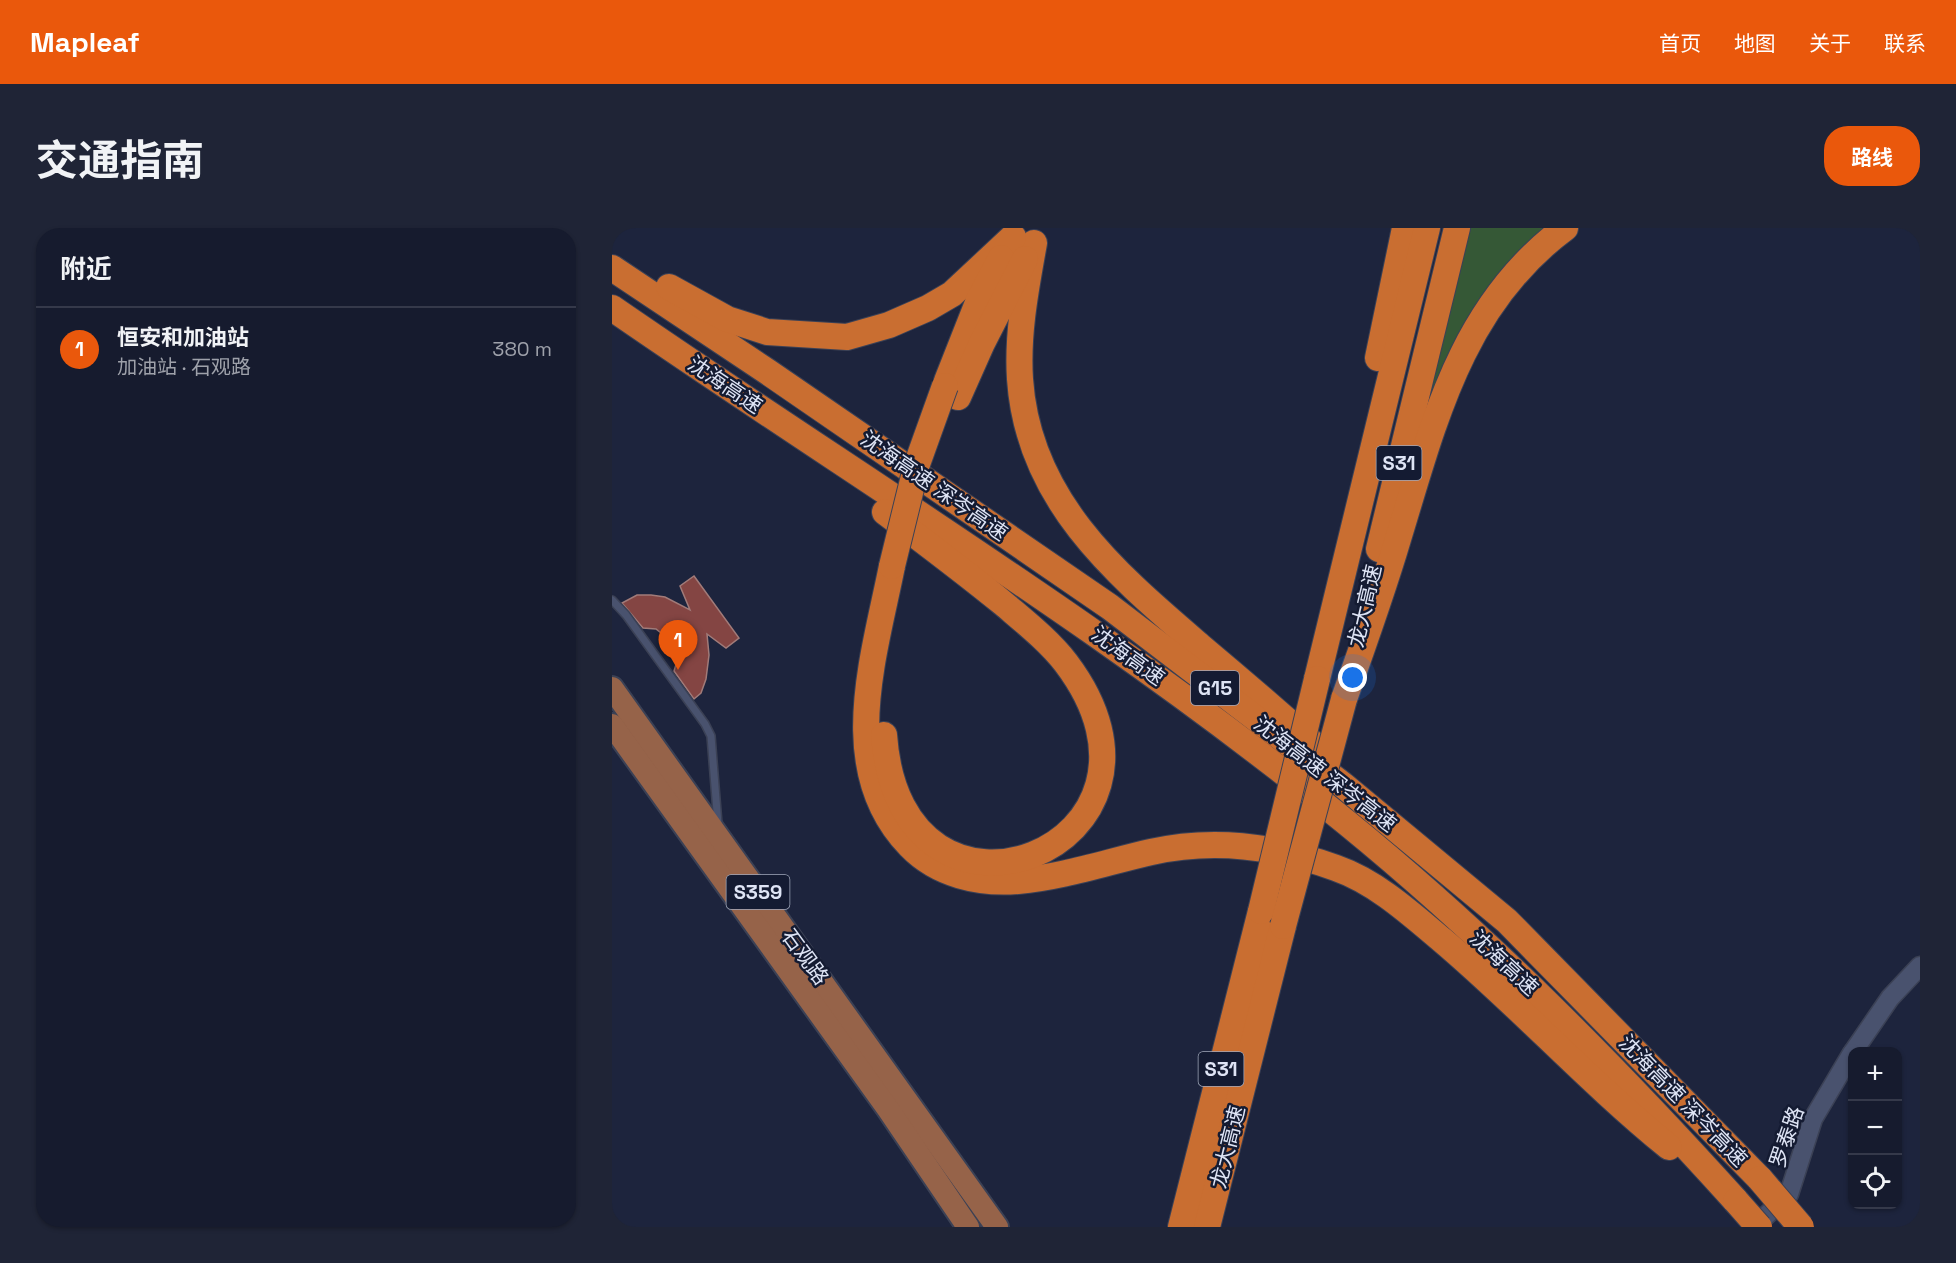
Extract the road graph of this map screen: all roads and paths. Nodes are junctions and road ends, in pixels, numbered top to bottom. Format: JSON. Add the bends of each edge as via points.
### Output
{"nodes":[{"id":1,"x":1405,"y":228,"type":"edge"},
{"id":2,"x":1427,"y":228,"type":"edge"},
{"id":3,"x":1457,"y":228,"type":"edge"},
{"id":4,"x":1565,"y":228,"type":"edge"},
{"id":5,"x":1026,"y":234,"type":"edge"},
{"id":6,"x":612,"y":252,"type":"edge"},
{"id":7,"x":612,"y":268,"type":"edge"},
{"id":8,"x":612,"y":308,"type":"edge"},
{"id":9,"x":658,"y":340,"type":"junction"},
{"id":10,"x":900,"y":571,"type":"junction"},
{"id":11,"x":1336,"y":597,"type":"junction"},
{"id":12,"x":612,"y":600,"type":"edge"},
{"id":13,"x":615,"y":699,"type":"edge"},
{"id":14,"x":1344,"y":699,"type":"junction"},
{"id":15,"x":612,"y":725,"type":"edge"},
{"id":16,"x":720,"y":838,"type":"junction"},
{"id":17,"x":1507,"y":921,"type":"junction"},
{"id":18,"x":1920,"y":966,"type":"edge"},
{"id":19,"x":1856,"y":1047,"type":"edge"},
{"id":20,"x":1848,"y":1060,"type":"edge"},
{"id":21,"x":1736,"y":1201,"type":"junction"},
{"id":22,"x":968,"y":1227,"type":"edge"},
{"id":23,"x":997,"y":1227,"type":"edge"},
{"id":24,"x":1181,"y":1227,"type":"edge"},
{"id":25,"x":1208,"y":1227,"type":"edge"},
{"id":26,"x":1754,"y":1227,"type":"edge"},
{"id":27,"x":1759,"y":1227,"type":"edge"},
{"id":28,"x":1801,"y":1227,"type":"edge"}],
"edges":[{"from":1,"to":11,"type":"highway","via":[[1358,461]]},
{"from":2,"to":11,"type":"highway","name":"龙大高速","number":"S31"},
{"from":3,"to":14,"type":"highway","name":"龙大高速","number":"S31"},
{"from":4,"to":14,"type":"highway","via":[[1504,284],[1467,341],[1444,396]]},
{"from":5,"to":6,"type":"highway","via":[[952,294],[928,308],[889,326],[847,337],[767,332],[728,319]]},
{"from":5,"to":10,"type":"highway","via":[[987,332],[951,391],[934,469]]},
{"from":5,"to":17,"type":"highway","via":[[1020,380],[1026,418],[1056,495],[1079,530],[1147,601],[1462,871]]},
{"from":7,"to":17,"type":"highway","name":"沈海高速 深岑高速","number":"G15","via":[[1110,607],[1343,785]]},
{"from":8,"to":9,"type":"highway","number":"G15"},
{"from":9,"to":10,"type":"highway","via":[[968,574],[1066,663],[1087,697],[1103,740],[1101,774],[1094,799],[1082,819],[1040,854],[993,863],[966,860],[941,850],[921,833],[894,791],[887,768],[883,715]]},
{"from":9,"to":21,"type":"highway","name":"沈海高速","number":"G15","via":[[1091,629],[1208,714],[1348,824],[1426,890],[1546,1002]]},
{"from":10,"to":21,"type":"highway","via":[[868,685],[870,773],[880,805],[892,824],[927,861],[964,877],[1019,881],[1154,851],[1230,844],[1289,854],[1338,868],[1380,890],[1412,915],[1510,1000],[1648,1130]]},
{"from":11,"to":24,"type":"highway","name":"龙大高速","number":"S31","bridge":true},
{"from":12,"to":16,"type":"lane","via":[[627,615],[711,736]]},
{"from":13,"to":16,"type":"main road","name":"石观路","number":"S359"},
{"from":14,"to":25,"type":"highway","name":"龙大高速","number":"S31","bridge":true},
{"from":15,"to":22,"type":"main road","name":"石观路","number":"S359"},
{"from":16,"to":23,"type":"main road","name":"石观路","number":"S359"},
{"from":17,"to":28,"type":"highway","name":"沈海高速 深岑高速","number":"G15","bridge":true,"via":[[1760,1179]]},
{"from":18,"to":19,"type":"street","name":"罗泰路","via":[[1890,998]]},
{"from":20,"to":26,"type":"street","name":"罗泰路","via":[[1813,1119],[1790,1194]]},
{"from":21,"to":27,"type":"highway","name":"沈海高速 深岑高速","number":"G15","bridge":true}]}
